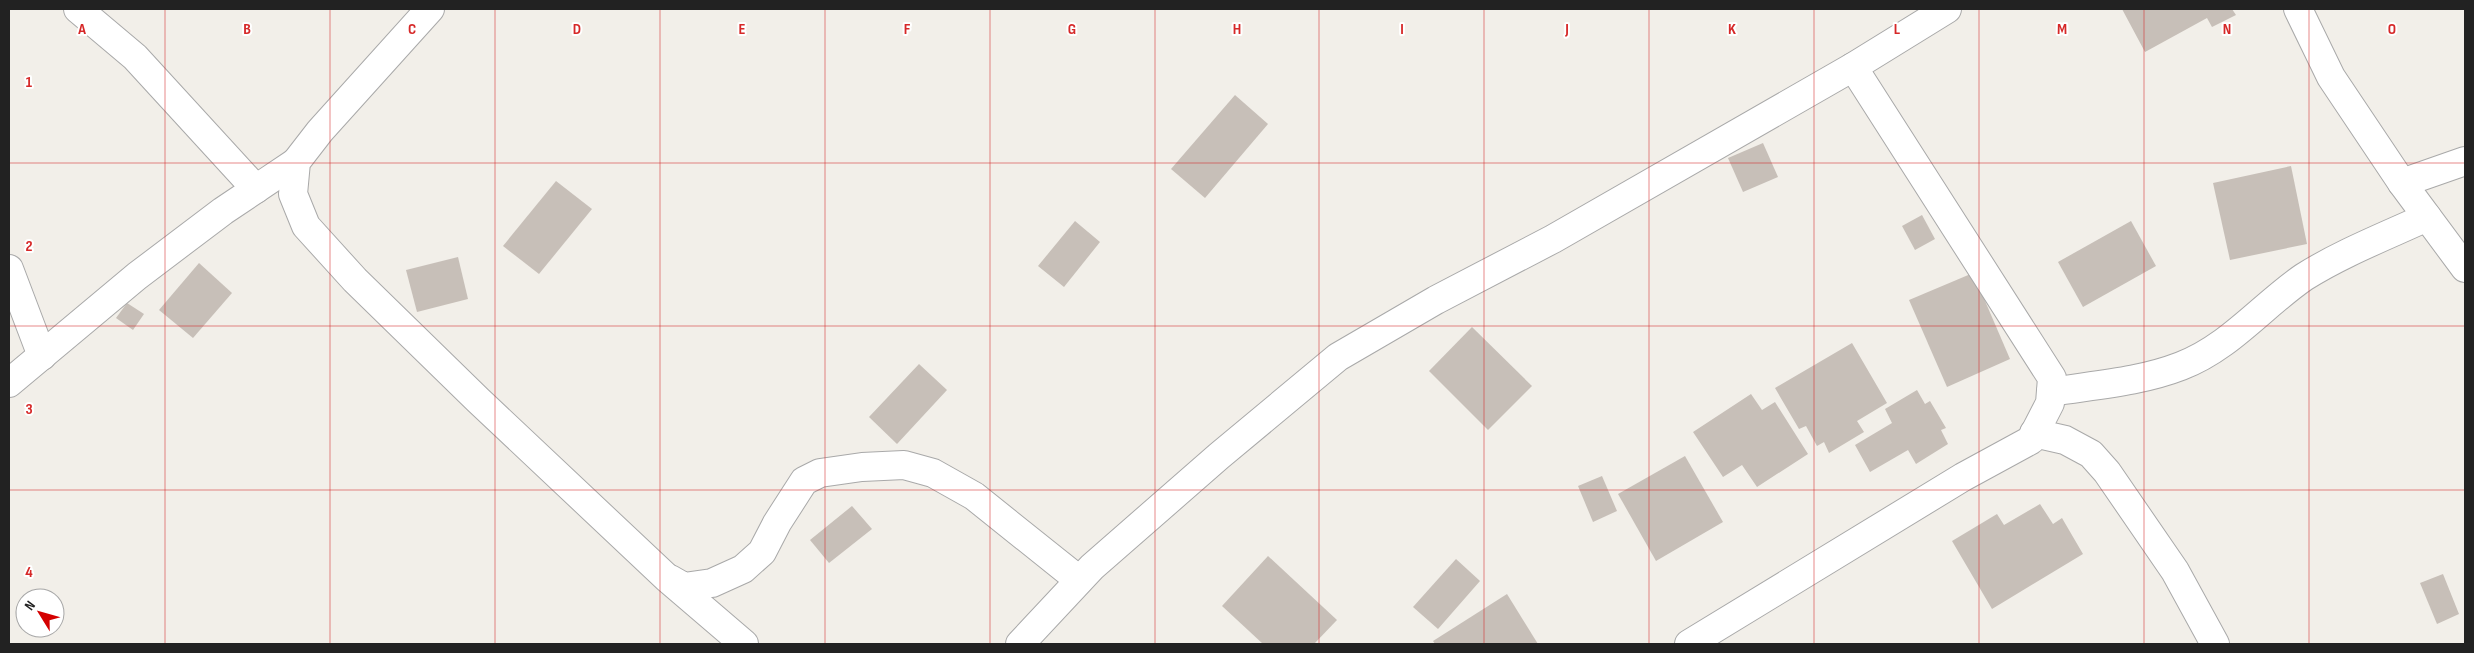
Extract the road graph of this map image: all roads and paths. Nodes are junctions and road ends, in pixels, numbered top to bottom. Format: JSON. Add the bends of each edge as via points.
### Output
{"nodes":[{"id":1,"x":78,"y":9,"type":"edge"},
{"id":2,"x":430,"y":9,"type":"edge"},
{"id":3,"x":1947,"y":9,"type":"edge"},
{"id":4,"x":2298,"y":9,"type":"edge"},
{"id":5,"x":1853,"y":66,"type":"junction"},
{"id":6,"x":2465,"y":160,"type":"edge"},
{"id":7,"x":296,"y":162,"type":"junction"},
{"id":8,"x":2402,"y":183,"type":"junction"},
{"id":9,"x":256,"y":190,"type":"junction"},
{"id":10,"x":2427,"y":217,"type":"junction"},
{"id":11,"x":2465,"y":268,"type":"edge"},
{"id":12,"x":9,"y":269,"type":"edge"},
{"id":13,"x":42,"y":356,"type":"junction"},
{"id":14,"x":9,"y":383,"type":"edge"},
{"id":15,"x":2051,"y":392,"type":"junction"},
{"id":16,"x":2034,"y":433,"type":"junction"},
{"id":17,"x":667,"y":578,"type":"junction"},
{"id":18,"x":1079,"y":580,"type":"junction"},
{"id":19,"x":744,"y":644,"type":"edge"},
{"id":20,"x":1020,"y":644,"type":"edge"},
{"id":21,"x":1689,"y":644,"type":"edge"},
{"id":22,"x":2214,"y":644,"type":"edge"}],
"edges":[{"from":1,"to":9,"type":"street","via":[[135,57]]},
{"from":2,"to":7,"type":"street","via":[[344,103]]},
{"from":3,"to":5,"type":"street"},
{"from":4,"to":8,"type":"street","via":[[2331,77]]},
{"from":5,"to":15,"type":"street","via":[[2052,378]]},
{"from":5,"to":18,"type":"street","via":[[1553,239],[1436,300],[1338,357],[1219,456]]},
{"from":6,"to":8,"type":"street"},
{"from":7,"to":9,"type":"street"},
{"from":7,"to":17,"type":"street","via":[[293,194],[306,226],[355,280],[478,400]]},
{"from":8,"to":10,"type":"street"},
{"from":9,"to":13,"type":"street","via":[[137,276]]},
{"from":10,"to":11,"type":"street"},
{"from":10,"to":15,"type":"street","via":[[2304,277],[2213,350],[2182,366],[2132,380]]},
{"from":12,"to":13,"type":"street"},
{"from":13,"to":14,"type":"street"},
{"from":15,"to":16,"type":"street","via":[[2050,403]]},
{"from":16,"to":21,"type":"street","via":[[2031,440],[1963,477]]},
{"from":16,"to":22,"type":"street","via":[[2065,440],[2091,454],[2107,472],[2175,572]]},
{"from":17,"to":18,"type":"street","via":[[684,587],[712,583],[743,569],[762,552],[804,481],[820,473],[904,465],[933,473],[974,496]]},
{"from":17,"to":19,"type":"street"},
{"from":18,"to":20,"type":"street"}]}
